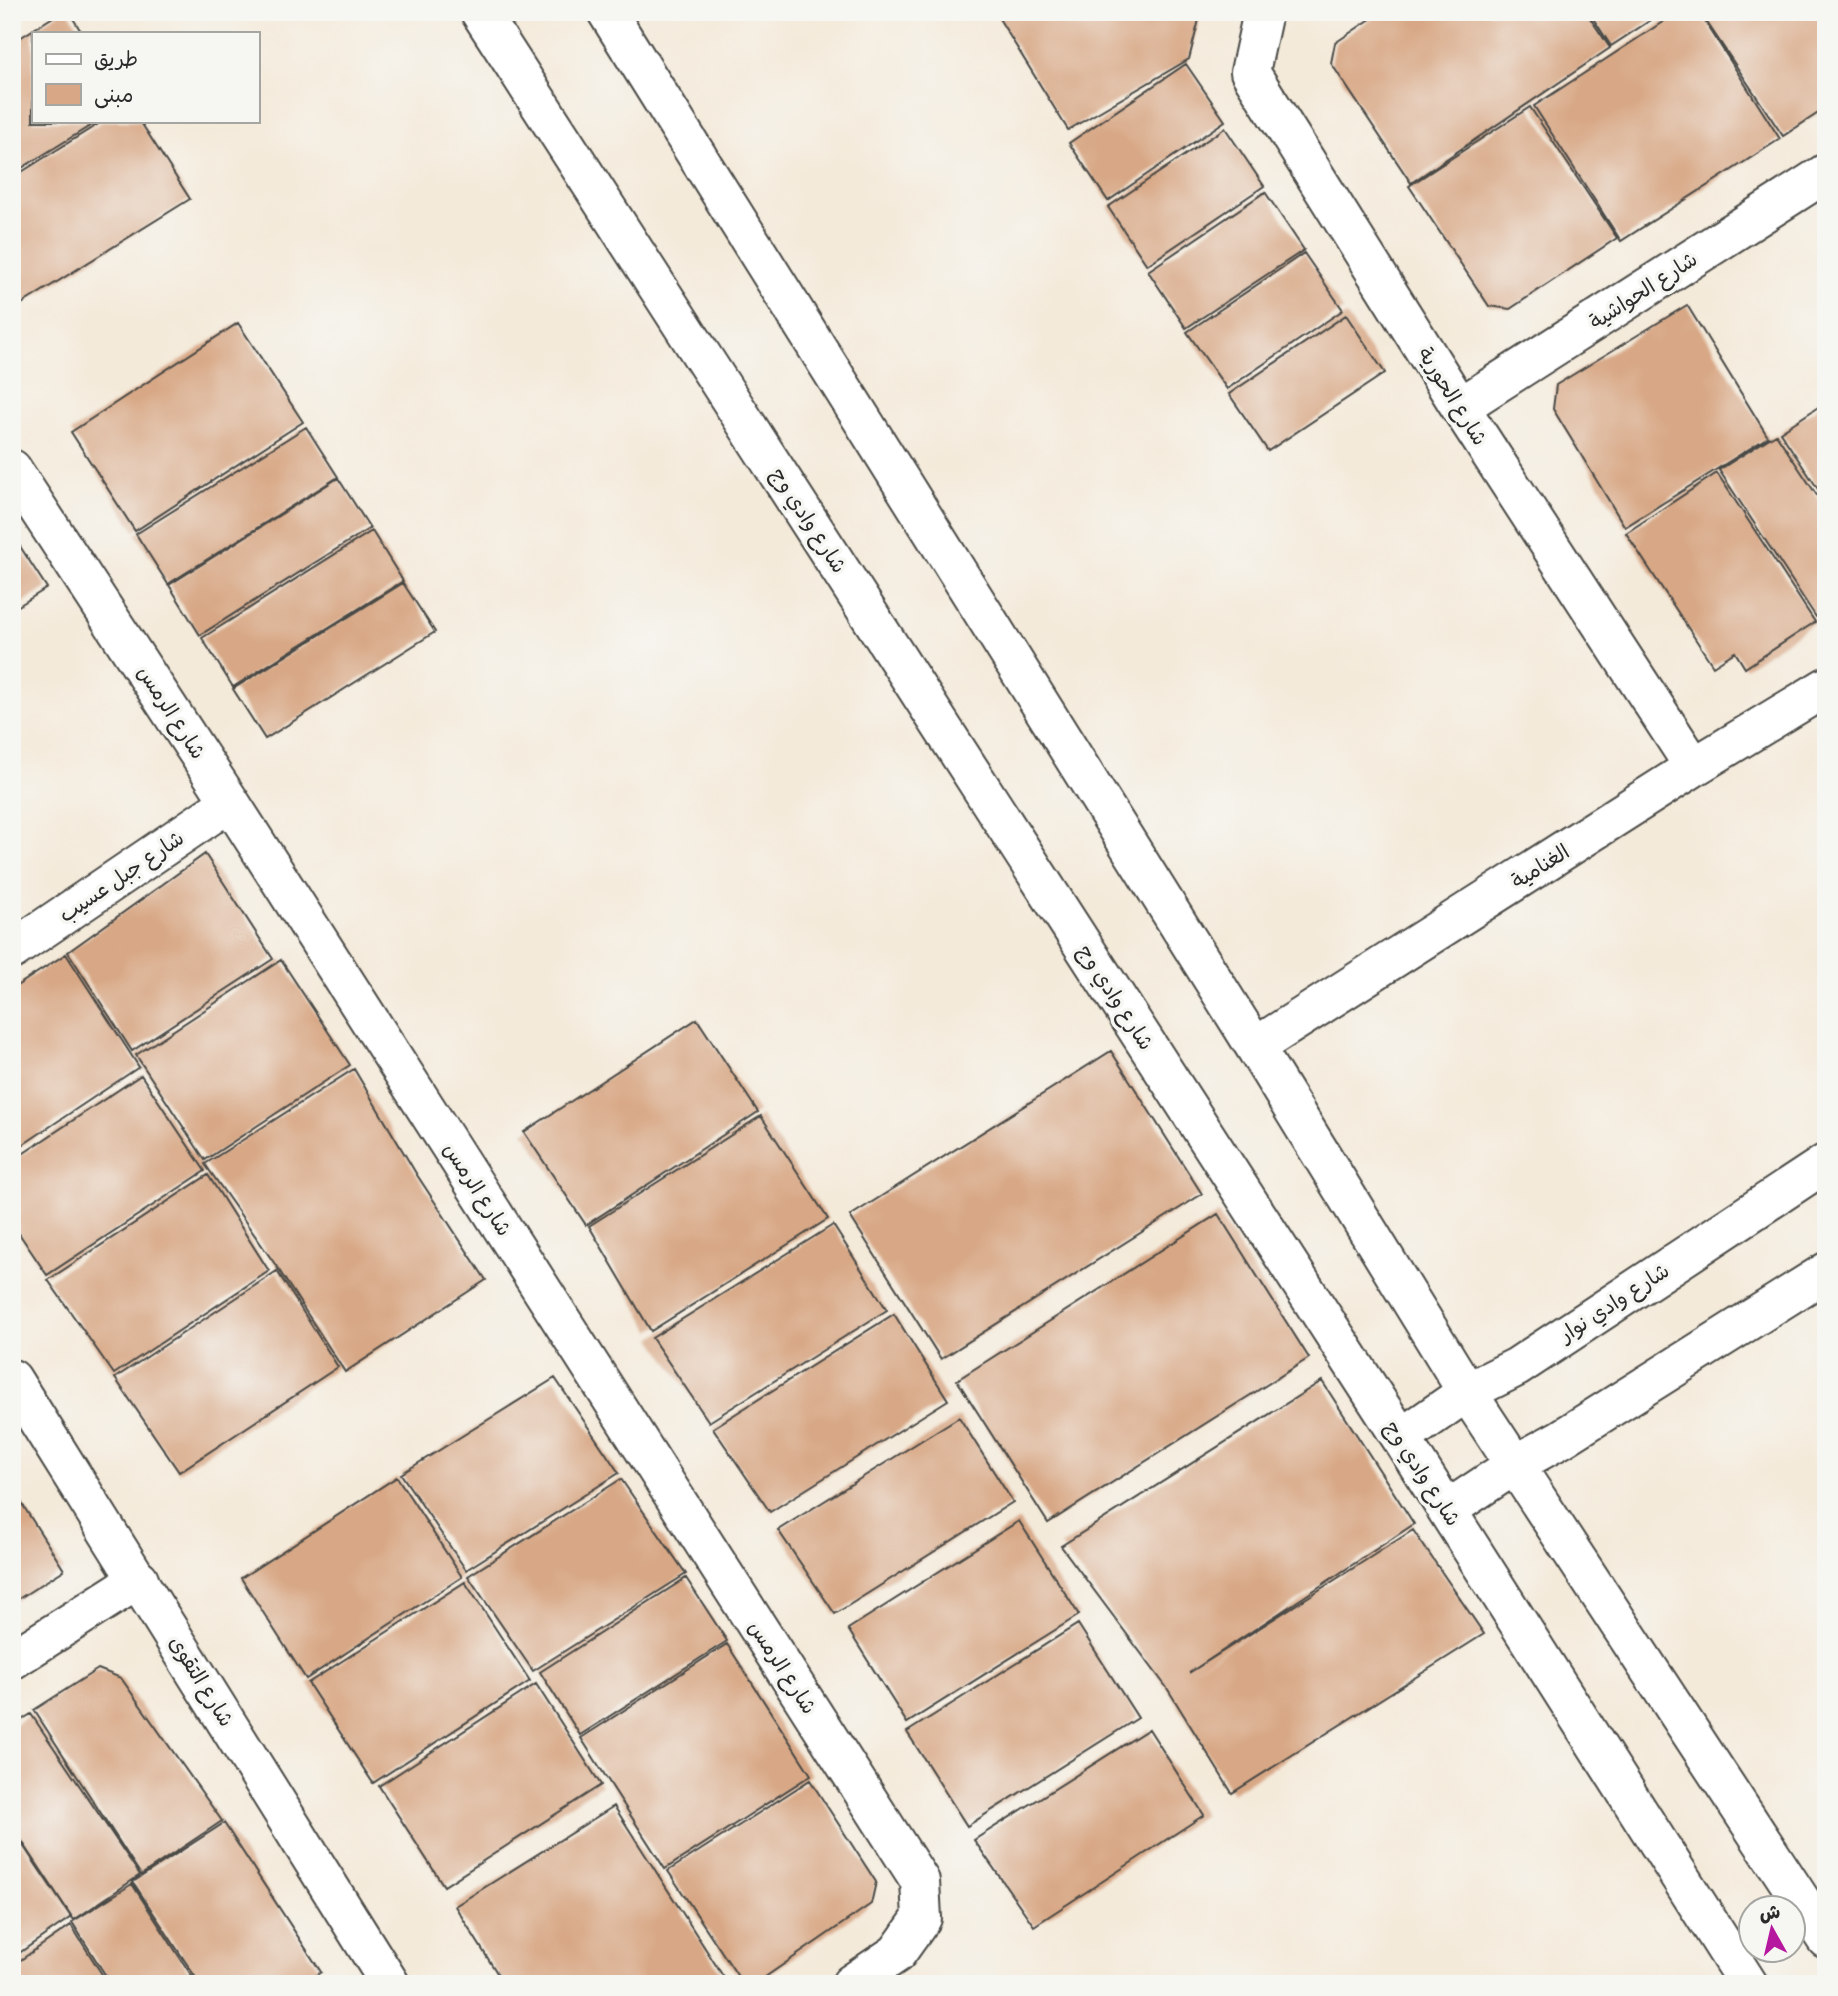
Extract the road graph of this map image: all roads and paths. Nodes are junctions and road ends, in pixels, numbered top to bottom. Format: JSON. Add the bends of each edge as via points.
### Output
{"nodes":[{"id":1,"x":480,"y":12,"type":"edge"},
{"id":2,"x":607,"y":12,"type":"edge"},
{"id":3,"x":1263,"y":12,"type":"edge"},
{"id":4,"x":1826,"y":173,"type":"edge"},
{"id":5,"x":1460,"y":407,"type":"junction"},
{"id":6,"x":12,"y":469,"type":"edge"},
{"id":7,"x":1826,"y":687,"type":"edge"},
{"id":8,"x":1694,"y":767,"type":"junction"},
{"id":9,"x":230,"y":802,"type":"junction"},
{"id":10,"x":12,"y":950,"type":"edge"},
{"id":11,"x":1255,"y":1047,"type":"junction"},
{"id":12,"x":1826,"y":1163,"type":"edge"},
{"id":13,"x":1826,"y":1272,"type":"edge"},
{"id":14,"x":12,"y":1379,"type":"edge"},
{"id":15,"x":1467,"y":1392,"type":"junction"},
{"id":16,"x":1401,"y":1438,"type":"junction"},
{"id":17,"x":1516,"y":1464,"type":"junction"},
{"id":18,"x":1447,"y":1510,"type":"junction"},
{"id":19,"x":139,"y":1579,"type":"junction"},
{"id":20,"x":12,"y":1660,"type":"edge"},
{"id":21,"x":1826,"y":1939,"type":"edge"},
{"id":22,"x":386,"y":1983,"type":"edge"},
{"id":23,"x":851,"y":1984,"type":"edge"},
{"id":24,"x":1748,"y":1984,"type":"edge"}],
"edges":[{"from":1,"to":16,"type":"street","name":"شارع وادي وج"},
{"from":2,"to":11,"type":"street"},
{"from":3,"to":5,"type":"street","name":"شارع الحورية","via":[[1250,72]]},
{"from":4,"to":5,"type":"street","name":"شارع الحواشية"},
{"from":5,"to":8,"type":"street","name":"شارع الحورية"},
{"from":6,"to":9,"type":"street","name":"شارع الرمس"},
{"from":7,"to":8,"type":"street","name":"الغنامية"},
{"from":8,"to":11,"type":"street","name":"الغنامية"},
{"from":9,"to":10,"type":"street","name":"شارع جبل عسيب"},
{"from":9,"to":23,"type":"street","name":"شارع الرمس","via":[[920,1881],[922,1918],[897,1953]]},
{"from":11,"to":15,"type":"street"},
{"from":12,"to":15,"type":"street","name":"شارع وادي نوار","via":[[1517,1367]]},
{"from":13,"to":17,"type":"street"},
{"from":14,"to":19,"type":"street","name":"شارع التقوى"},
{"from":15,"to":16,"type":"street","name":"شارع وادي نوار"},
{"from":15,"to":17,"type":"street"},
{"from":16,"to":18,"type":"street","name":"شارع وادي وج"},
{"from":17,"to":18,"type":"street"},
{"from":17,"to":21,"type":"street"},
{"from":18,"to":24,"type":"street","name":"شارع وادي وج"},
{"from":19,"to":20,"type":"street"},
{"from":19,"to":22,"type":"street","name":"شارع التقوى"}]}
